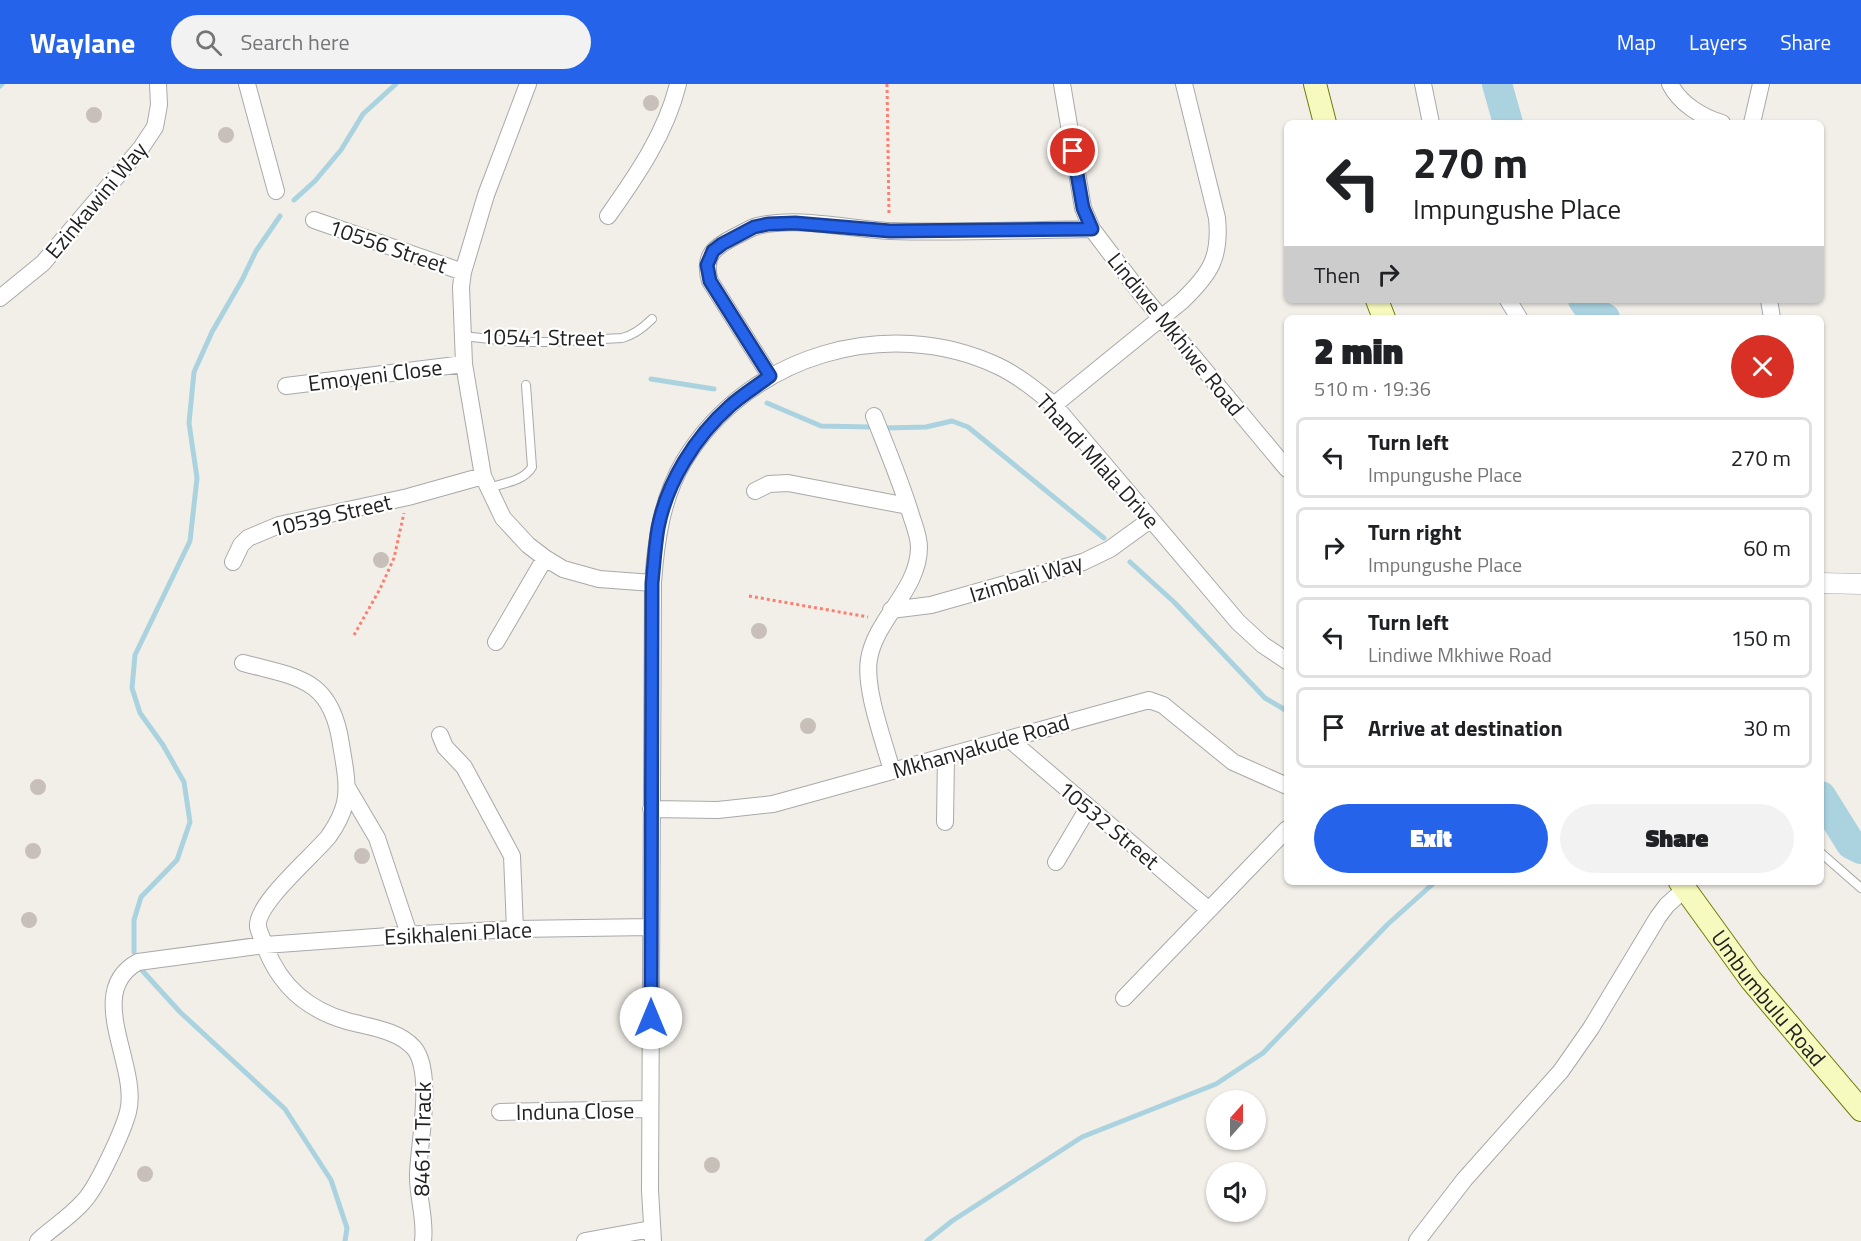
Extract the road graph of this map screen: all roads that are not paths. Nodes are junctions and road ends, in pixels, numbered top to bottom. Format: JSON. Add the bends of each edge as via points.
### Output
{"nodes":[{"id":1,"x":158,"y":84,"type":"edge"},
{"id":2,"x":247,"y":84,"type":"edge"},
{"id":3,"x":528,"y":84,"type":"edge"},
{"id":4,"x":678,"y":84,"type":"edge"},
{"id":5,"x":1062,"y":84,"type":"edge"},
{"id":6,"x":1184,"y":84,"type":"edge"},
{"id":7,"x":1315,"y":84,"type":"edge"},
{"id":8,"x":1423,"y":84,"type":"edge"},
{"id":9,"x":1670,"y":84,"type":"edge"},
{"id":10,"x":1761,"y":84,"type":"edge"},
{"id":11,"x":1324,"y":120,"type":"edge"},
{"id":12,"x":1430,"y":120,"type":"edge"},
{"id":13,"x":1715,"y":120,"type":"edge"},
{"id":14,"x":1753,"y":120,"type":"edge"},
{"id":15,"x":276,"y":191,"type":"dead end"},
{"id":16,"x":608,"y":216,"type":"dead end"},
{"id":17,"x":314,"y":220,"type":"dead end"},
{"id":18,"x":1092,"y":229,"type":"junction"},
{"id":19,"x":463,"y":272,"type":"junction"},
{"id":20,"x":0,"y":298,"type":"edge"},
{"id":21,"x":1163,"y":317,"type":"junction"},
{"id":22,"x":652,"y":319,"type":"dead end"},
{"id":23,"x":463,"y":336,"type":"junction"},
{"id":24,"x":464,"y":364,"type":"junction"},
{"id":25,"x":770,"y":376,"type":"junction"},
{"id":26,"x":526,"y":385,"type":"dead end"},
{"id":27,"x":286,"y":386,"type":"dead end"},
{"id":28,"x":1054,"y":405,"type":"junction"},
{"id":29,"x":874,"y":416,"type":"dead end"},
{"id":30,"x":1284,"y":465,"type":"edge"},
{"id":31,"x":485,"y":482,"type":"junction"},
{"id":32,"x":755,"y":491,"type":"dead end"},
{"id":33,"x":908,"y":506,"type":"junction"},
{"id":34,"x":1150,"y":520,"type":"junction"},
{"id":35,"x":545,"y":558,"type":"junction"},
{"id":36,"x":233,"y":562,"type":"dead end"},
{"id":37,"x":652,"y":583,"type":"junction"},
{"id":38,"x":1824,"y":583,"type":"edge"},
{"id":39,"x":1861,"y":585,"type":"edge"},
{"id":40,"x":888,"y":615,"type":"junction"},
{"id":41,"x":496,"y":642,"type":"dead end"},
{"id":42,"x":1284,"y":659,"type":"edge"},
{"id":43,"x":243,"y":663,"type":"dead end"},
{"id":44,"x":440,"y":735,"type":"dead end"},
{"id":45,"x":1009,"y":739,"type":"junction"},
{"id":46,"x":946,"y":756,"type":"junction"},
{"id":47,"x":892,"y":771,"type":"junction"},
{"id":48,"x":1284,"y":785,"type":"edge"},
{"id":49,"x":347,"y":787,"type":"junction"},
{"id":50,"x":651,"y":808,"type":"junction"},
{"id":51,"x":1088,"y":808,"type":"junction"},
{"id":52,"x":945,"y":822,"type":"dead end"},
{"id":53,"x":1284,"y":832,"type":"edge"},
{"id":54,"x":1824,"y":857,"type":"edge"},
{"id":55,"x":1056,"y":862,"type":"dead end"},
{"id":56,"x":1682,"y":886,"type":"edge"},
{"id":57,"x":1861,"y":888,"type":"edge"},
{"id":58,"x":1209,"y":910,"type":"junction"},
{"id":59,"x":651,"y":927,"type":"junction"},
{"id":60,"x":515,"y":929,"type":"junction"},
{"id":61,"x":409,"y":934,"type":"junction"},
{"id":62,"x":265,"y":945,"type":"junction"},
{"id":63,"x":1124,"y":998,"type":"dead end"},
{"id":64,"x":650,"y":1109,"type":"junction"},
{"id":65,"x":1861,"y":1110,"type":"edge"},
{"id":66,"x":500,"y":1112,"type":"dead end"},
{"id":67,"x":652,"y":1235,"type":"edge"},
{"id":68,"x":38,"y":1241,"type":"edge"},
{"id":69,"x":423,"y":1241,"type":"edge"},
{"id":70,"x":585,"y":1241,"type":"edge"},
{"id":71,"x":1417,"y":1241,"type":"edge"}],
"edges":[{"from":1,"to":20,"type":"street","name":"Ezinkawini Way","via":[[155,127],[141,148],[43,263]]},
{"from":2,"to":15,"type":"street"},
{"from":3,"to":19,"type":"street","via":[[486,195]]},
{"from":4,"to":16,"type":"street","via":[[656,142]]},
{"from":5,"to":18,"type":"street","name":"Lindiwe Mkhiwe Road","via":[[1083,208]]},
{"from":6,"to":21,"type":"street","via":[[1219,233],[1210,270]]},
{"from":7,"to":11,"type":"main road"},
{"from":8,"to":12,"type":"street"},
{"from":9,"to":13,"type":"street","via":[[1683,102]]},
{"from":10,"to":14,"type":"street"},
{"from":17,"to":19,"type":"street","name":"10556 Street"},
{"from":18,"to":21,"type":"street","name":"Lindiwe Mkhiwe Road"},
{"from":18,"to":25,"type":"street","via":[[890,231],[795,223],[754,227],[713,251],[707,265],[710,281]]},
{"from":19,"to":23,"type":"street"},
{"from":21,"to":28,"type":"street"},
{"from":21,"to":30,"type":"street","name":"Lindiwe Mkhiwe Road"},
{"from":22,"to":23,"type":"lane","name":"10541 Street","via":[[639,331],[622,338],[516,342]]},
{"from":23,"to":24,"type":"street"},
{"from":24,"to":27,"type":"street","name":"Emoyeni Close"},
{"from":24,"to":31,"type":"street"},
{"from":25,"to":28,"type":"street","name":"Thandi Mlala Drive","via":[[851,346],[923,346],[1000,367]]},
{"from":25,"to":37,"type":"street","name":"Thandi Mlala Drive","via":[[730,405],[684,462],[658,526]]},
{"from":26,"to":31,"type":"lane","via":[[532,467],[522,478]]},
{"from":28,"to":34,"type":"street","name":"Thandi Mlala Drive"},
{"from":29,"to":33,"type":"street"},
{"from":31,"to":35,"type":"street","via":[[503,518]]},
{"from":31,"to":36,"type":"street","name":"10539 Street","via":[[279,525],[241,545]]},
{"from":32,"to":33,"type":"street","via":[[769,484],[788,483]]},
{"from":33,"to":40,"type":"street","via":[[919,545],[918,556],[913,574]]},
{"from":34,"to":40,"type":"street","name":"Izimbali Way","via":[[1110,549],[1083,562]]},
{"from":34,"to":42,"type":"street","name":"Thandi Mlala Drive","via":[[1238,622]]},
{"from":35,"to":37,"type":"street","via":[[598,579]]},
{"from":35,"to":41,"type":"street"},
{"from":37,"to":50,"type":"street","name":"Thandi Mlala Drive"},
{"from":38,"to":39,"type":"street"},
{"from":40,"to":47,"type":"street","via":[[872,648],[868,670]]},
{"from":43,"to":49,"type":"street","via":[[305,681],[328,701],[339,731]]},
{"from":44,"to":60,"type":"street","via":[[445,747],[464,767],[512,856]]},
{"from":45,"to":46,"type":"street","name":"Mkhanyakude Road"},
{"from":45,"to":48,"type":"street","name":"Mkhanyakude Road","via":[[1149,700],[1163,705],[1233,762]]},
{"from":45,"to":51,"type":"street","name":"10532 Street"},
{"from":46,"to":47,"type":"street","name":"Mkhanyakude Road"},
{"from":46,"to":52,"type":"street"},
{"from":47,"to":50,"type":"street","name":"Mkhanyakude Road","via":[[762,806],[718,810]]},
{"from":49,"to":61,"type":"street","via":[[377,838]]},
{"from":49,"to":62,"type":"street","name":"84611 Track","via":[[337,824],[260,915],[259,930]]},
{"from":50,"to":59,"type":"street","name":"Thandi Mlala Drive"},
{"from":51,"to":55,"type":"street"},
{"from":51,"to":58,"type":"street","name":"10532 Street"},
{"from":53,"to":58,"type":"street"},
{"from":54,"to":57,"type":"lane"},
{"from":56,"to":65,"type":"main road","name":"Umbumbulu Road","via":[[1751,980]]},
{"from":56,"to":71,"type":"street","via":[[1658,917],[1561,1071],[1464,1180]]},
{"from":58,"to":63,"type":"street"},
{"from":59,"to":60,"type":"street","name":"Esikhaleni Place"},
{"from":59,"to":64,"type":"street","name":"Thandi Mlala Drive"},
{"from":60,"to":61,"type":"street","name":"Esikhaleni Place"},
{"from":61,"to":62,"type":"street","name":"Esikhaleni Place"},
{"from":62,"to":68,"type":"street","name":"Esikhaleni Place","via":[[146,960],[124,974],[113,1008],[130,1083],[125,1124],[85,1200]]},
{"from":62,"to":69,"type":"street","name":"84611 Track","via":[[278,973],[313,1008],[391,1034],[409,1044],[419,1057],[424,1077],[418,1174]]},
{"from":64,"to":66,"type":"street","name":"Induna Close"},
{"from":64,"to":67,"type":"street","name":"Thandi Mlala Drive"},
{"from":67,"to":70,"type":"street"}]}
